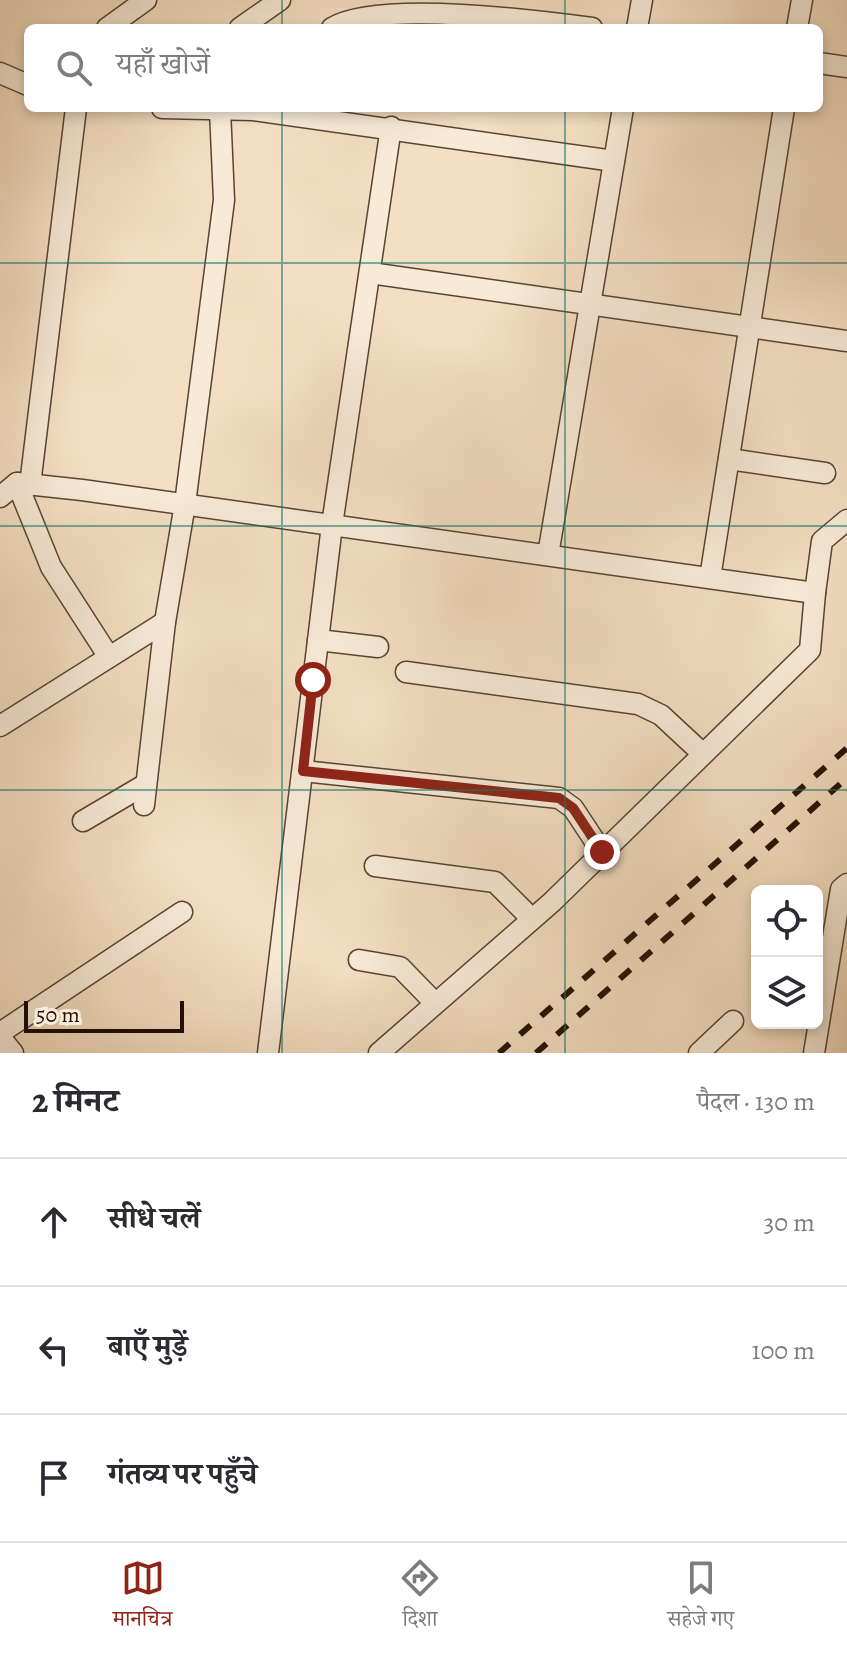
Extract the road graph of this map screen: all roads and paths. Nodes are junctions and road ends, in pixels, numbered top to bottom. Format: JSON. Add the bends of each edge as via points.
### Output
{"nodes":[{"id":1,"x":146,"y":0,"type":"edge"},
{"id":2,"x":280,"y":0,"type":"edge"},
{"id":3,"x":642,"y":0,"type":"edge"},
{"id":4,"x":802,"y":0,"type":"edge"},
{"id":5,"x":465,"y":5,"type":"edge"},
{"id":6,"x":113,"y":24,"type":"edge"},
{"id":7,"x":246,"y":24,"type":"edge"},
{"id":8,"x":337,"y":24,"type":"edge"},
{"id":9,"x":570,"y":24,"type":"edge"},
{"id":10,"x":638,"y":24,"type":"edge"},
{"id":11,"x":798,"y":24,"type":"edge"},
{"id":12,"x":823,"y":64,"type":"edge"},
{"id":13,"x":847,"y":67,"type":"edge"},
{"id":14,"x":0,"y":73,"type":"edge"},
{"id":15,"x":24,"y":83,"type":"edge"},
{"id":16,"x":75,"y":112,"type":"edge"},
{"id":17,"x":220,"y":112,"type":"edge"},
{"id":18,"x":300,"y":112,"type":"edge"},
{"id":19,"x":622,"y":112,"type":"edge"},
{"id":20,"x":783,"y":112,"type":"edge"},
{"id":21,"x":391,"y":127,"type":"junction"},
{"id":22,"x":614,"y":161,"type":"junction"},
{"id":23,"x":370,"y":273,"type":"junction"},
{"id":24,"x":590,"y":303,"type":"junction"},
{"id":25,"x":750,"y":327,"type":"junction"},
{"id":26,"x":847,"y":341,"type":"edge"},
{"id":27,"x":729,"y":459,"type":"junction"},
{"id":28,"x":825,"y":473,"type":"dead end"},
{"id":29,"x":24,"y":484,"type":"junction"},
{"id":30,"x":0,"y":497,"type":"edge"},
{"id":31,"x":185,"y":504,"type":"junction"},
{"id":32,"x":847,"y":520,"type":"edge"},
{"id":33,"x":332,"y":525,"type":"junction"},
{"id":34,"x":548,"y":555,"type":"junction"},
{"id":35,"x":710,"y":578,"type":"junction"},
{"id":36,"x":815,"y":593,"type":"junction"},
{"id":37,"x":165,"y":622,"type":"junction"},
{"id":38,"x":318,"y":640,"type":"junction"},
{"id":39,"x":378,"y":647,"type":"dead end"},
{"id":40,"x":109,"y":657,"type":"junction"},
{"id":41,"x":406,"y":672,"type":"dead end"},
{"id":42,"x":0,"y":726,"type":"edge"},
{"id":43,"x":703,"y":754,"type":"junction"},
{"id":44,"x":303,"y":771,"type":"junction"},
{"id":45,"x":146,"y":784,"type":"junction"},
{"id":46,"x":144,"y":805,"type":"dead end"},
{"id":47,"x":83,"y":821,"type":"dead end"},
{"id":48,"x":602,"y":852,"type":"junction"},
{"id":49,"x":375,"y":866,"type":"dead end"},
{"id":50,"x":847,"y":884,"type":"edge"},
{"id":51,"x":182,"y":912,"type":"dead end"},
{"id":52,"x":531,"y":918,"type":"junction"},
{"id":53,"x":359,"y":960,"type":"dead end"},
{"id":54,"x":435,"y":1003,"type":"junction"},
{"id":55,"x":733,"y":1021,"type":"dead end"},
{"id":56,"x":0,"y":1035,"type":"edge"},
{"id":57,"x":13,"y":1053,"type":"edge"},
{"id":58,"x":268,"y":1053,"type":"edge"},
{"id":59,"x":379,"y":1053,"type":"edge"},
{"id":60,"x":699,"y":1053,"type":"edge"},
{"id":61,"x":814,"y":1053,"type":"edge"}],
"edges":[{"from":1,"to":6,"type":"street"},
{"from":2,"to":7,"type":"street"},
{"from":3,"to":10,"type":"street"},
{"from":4,"to":11,"type":"street"},
{"from":5,"to":8,"type":"street","via":[[345,17]]},
{"from":5,"to":9,"type":"street"},
{"from":12,"to":13,"type":"street"},
{"from":14,"to":15,"type":"street"},
{"from":16,"to":29,"type":"street"},
{"from":17,"to":31,"type":"street","via":[[224,200]]},
{"from":18,"to":21,"type":"street"},
{"from":19,"to":22,"type":"street"},
{"from":20,"to":25,"type":"street"},
{"from":21,"to":22,"type":"street"},
{"from":21,"to":23,"type":"street"},
{"from":22,"to":24,"type":"street"},
{"from":23,"to":24,"type":"street"},
{"from":23,"to":33,"type":"street"},
{"from":24,"to":25,"type":"street"},
{"from":24,"to":34,"type":"street"},
{"from":25,"to":26,"type":"street"},
{"from":25,"to":27,"type":"street"},
{"from":27,"to":28,"type":"street"},
{"from":27,"to":35,"type":"street"},
{"from":29,"to":30,"type":"street"},
{"from":29,"to":31,"type":"street"},
{"from":29,"to":40,"type":"street","via":[[51,567]]},
{"from":31,"to":33,"type":"street"},
{"from":31,"to":37,"type":"street"},
{"from":32,"to":36,"type":"street","via":[[822,541]]},
{"from":33,"to":34,"type":"street"},
{"from":33,"to":38,"type":"street"},
{"from":34,"to":35,"type":"street"},
{"from":35,"to":36,"type":"street"},
{"from":36,"to":43,"type":"street","via":[[810,650]]},
{"from":37,"to":40,"type":"street"},
{"from":37,"to":45,"type":"street"},
{"from":38,"to":39,"type":"street"},
{"from":38,"to":44,"type":"street"},
{"from":40,"to":42,"type":"street"},
{"from":41,"to":43,"type":"street","via":[[638,704],[661,715]]},
{"from":43,"to":48,"type":"street"},
{"from":44,"to":48,"type":"street","via":[[559,798],[573,808]]},
{"from":44,"to":58,"type":"street"},
{"from":45,"to":46,"type":"street"},
{"from":45,"to":47,"type":"street"},
{"from":48,"to":52,"type":"street"},
{"from":49,"to":52,"type":"street","via":[[495,882]]},
{"from":50,"to":61,"type":"street","via":[[841,889]]},
{"from":51,"to":56,"type":"street"},
{"from":52,"to":54,"type":"street"},
{"from":53,"to":54,"type":"street","via":[[400,967]]},
{"from":54,"to":59,"type":"street"},
{"from":55,"to":60,"type":"street"},
{"from":56,"to":57,"type":"street"}]}
